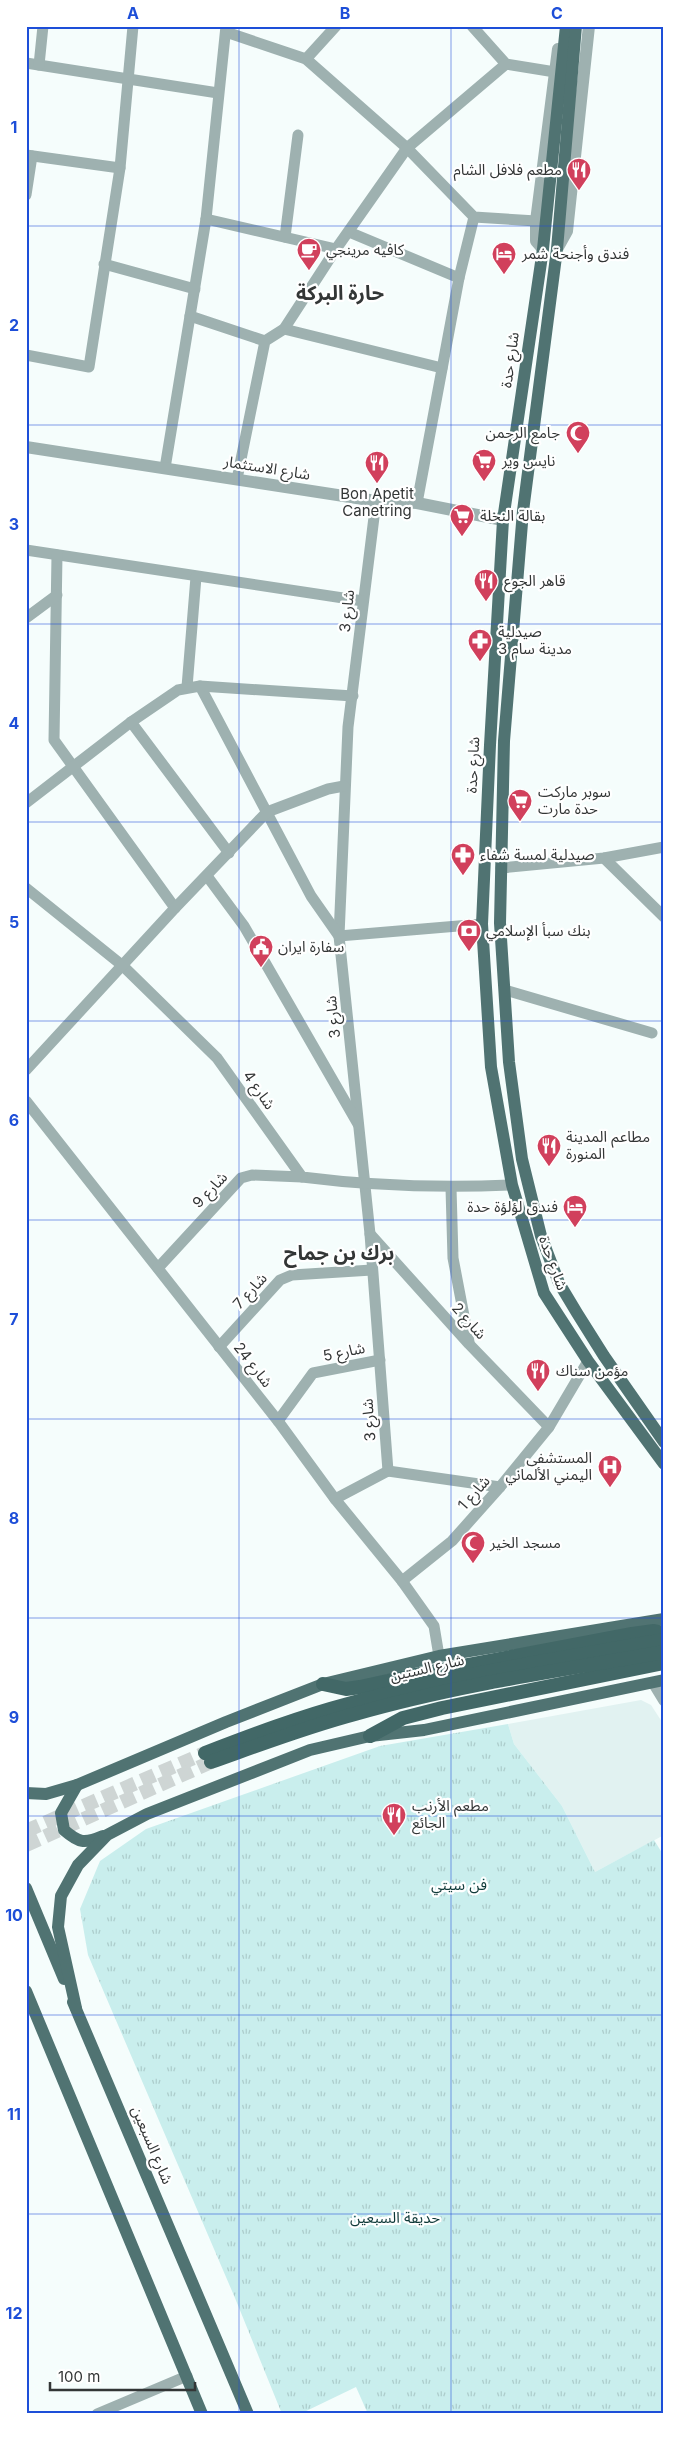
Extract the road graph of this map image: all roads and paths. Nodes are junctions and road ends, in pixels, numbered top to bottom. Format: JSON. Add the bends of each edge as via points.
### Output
{"nodes":[{"id":1,"x":43,"y":26,"type":"edge"},
{"id":2,"x":133,"y":26,"type":"edge"},
{"id":3,"x":336,"y":26,"type":"edge"},
{"id":4,"x":472,"y":26,"type":"edge"},
{"id":5,"x":560,"y":26,"type":"edge"},
{"id":6,"x":566,"y":26,"type":"edge"},
{"id":7,"x":576,"y":26,"type":"edge"},
{"id":8,"x":588,"y":26,"type":"edge"},
{"id":9,"x":226,"y":29,"type":"edge"},
{"id":10,"x":306,"y":59,"type":"junction"},
{"id":11,"x":26,"y":63,"type":"edge"},
{"id":12,"x":506,"y":64,"type":"junction"},
{"id":13,"x":39,"y":65,"type":"junction"},
{"id":14,"x":555,"y":72,"type":"junction"},
{"id":15,"x":130,"y":80,"type":"junction"},
{"id":16,"x":218,"y":93,"type":"junction"},
{"id":17,"x":298,"y":135,"type":"dead end"},
{"id":18,"x":407,"y":148,"type":"junction"},
{"id":19,"x":29,"y":155,"type":"edge"},
{"id":20,"x":120,"y":168,"type":"junction"},
{"id":21,"x":26,"y":195,"type":"edge"},
{"id":22,"x":474,"y":217,"type":"junction"},
{"id":23,"x":206,"y":219,"type":"junction"},
{"id":24,"x":536,"y":221,"type":"junction"},
{"id":25,"x":349,"y":232,"type":"junction"},
{"id":26,"x":285,"y":237,"type":"junction"},
{"id":27,"x":336,"y":249,"type":"junction"},
{"id":28,"x":543,"y":249,"type":"junction"},
{"id":29,"x":557,"y":249,"type":"junction"},
{"id":30,"x":104,"y":264,"type":"junction"},
{"id":31,"x":459,"y":278,"type":"junction"},
{"id":32,"x":195,"y":289,"type":"junction"},
{"id":33,"x":190,"y":316,"type":"junction"},
{"id":34,"x":284,"y":328,"type":"junction"},
{"id":35,"x":265,"y":341,"type":"junction"},
{"id":36,"x":26,"y":355,"type":"edge"},
{"id":37,"x":442,"y":368,"type":"junction"},
{"id":38,"x":26,"y":447,"type":"edge"},
{"id":39,"x":165,"y":468,"type":"junction"},
{"id":40,"x":237,"y":479,"type":"junction"},
{"id":41,"x":376,"y":501,"type":"junction"},
{"id":42,"x":417,"y":503,"type":"junction"},
{"id":43,"x":503,"y":520,"type":"junction"},
{"id":44,"x":26,"y":550,"type":"edge"},
{"id":45,"x":57,"y":555,"type":"junction"},
{"id":46,"x":196,"y":577,"type":"junction"},
{"id":47,"x":57,"y":595,"type":"junction"},
{"id":48,"x":363,"y":602,"type":"junction"},
{"id":49,"x":26,"y":618,"type":"edge"},
{"id":50,"x":200,"y":686,"type":"junction"},
{"id":51,"x":187,"y":687,"type":"junction"},
{"id":52,"x":353,"y":696,"type":"junction"},
{"id":53,"x":131,"y":722,"type":"junction"},
{"id":54,"x":72,"y":768,"type":"junction"},
{"id":55,"x":344,"y":786,"type":"junction"},
{"id":56,"x":26,"y":804,"type":"edge"},
{"id":57,"x":267,"y":812,"type":"junction"},
{"id":58,"x":664,"y":846,"type":"edge"},
{"id":59,"x":229,"y":853,"type":"junction"},
{"id":60,"x":604,"y":858,"type":"junction"},
{"id":61,"x":502,"y":868,"type":"junction"},
{"id":62,"x":206,"y":876,"type":"junction"},
{"id":63,"x":26,"y":888,"type":"edge"},
{"id":64,"x":175,"y":908,"type":"junction"},
{"id":65,"x":664,"y":917,"type":"edge"},
{"id":66,"x":482,"y":924,"type":"junction"},
{"id":67,"x":339,"y":936,"type":"junction"},
{"id":68,"x":123,"y":966,"type":"junction"},
{"id":69,"x":504,"y":990,"type":"junction"},
{"id":70,"x":652,"y":1033,"type":"dead end"},
{"id":71,"x":26,"y":1070,"type":"edge"},
{"id":72,"x":26,"y":1101,"type":"edge"},
{"id":73,"x":361,"y":1129,"type":"junction"},
{"id":74,"x":302,"y":1177,"type":"junction"},
{"id":75,"x":366,"y":1185,"type":"junction"},
{"id":76,"x":512,"y":1185,"type":"junction"},
{"id":77,"x":451,"y":1188,"type":"junction"},
{"id":78,"x":370,"y":1234,"type":"junction"},
{"id":79,"x":158,"y":1268,"type":"junction"},
{"id":80,"x":372,"y":1270,"type":"junction"},
{"id":81,"x":577,"y":1313,"type":"junction"},
{"id":82,"x":564,"y":1324,"type":"junction"},
{"id":83,"x":470,"y":1344,"type":"junction"},
{"id":84,"x":219,"y":1347,"type":"junction"},
{"id":85,"x":380,"y":1360,"type":"junction"},
{"id":86,"x":588,"y":1361,"type":"junction"},
{"id":87,"x":278,"y":1421,"type":"junction"},
{"id":88,"x":549,"y":1427,"type":"junction"},
{"id":89,"x":664,"y":1442,"type":"edge"},
{"id":90,"x":664,"y":1464,"type":"edge"},
{"id":91,"x":388,"y":1471,"type":"junction"},
{"id":92,"x":500,"y":1487,"type":"junction"},
{"id":93,"x":335,"y":1499,"type":"junction"},
{"id":94,"x":402,"y":1581,"type":"junction"},
{"id":95,"x":664,"y":1619,"type":"edge"},
{"id":96,"x":664,"y":1633,"type":"edge"},
{"id":97,"x":664,"y":1640,"type":"edge"},
{"id":98,"x":664,"y":1652,"type":"edge"},
{"id":99,"x":439,"y":1656,"type":"junction"},
{"id":100,"x":664,"y":1663,"type":"edge"},
{"id":101,"x":658,"y":1682,"type":"edge"},
{"id":102,"x":323,"y":1684,"type":"junction"},
{"id":103,"x":664,"y":1701,"type":"edge"},
{"id":104,"x":370,"y":1736,"type":"junction"},
{"id":105,"x":77,"y":1785,"type":"junction"},
{"id":106,"x":26,"y":1793,"type":"edge"},
{"id":107,"x":106,"y":1835,"type":"junction"},
{"id":108,"x":26,"y":1888,"type":"edge"},
{"id":109,"x":26,"y":1991,"type":"edge"},
{"id":110,"x":76,"y":2008,"type":"junction"},
{"id":111,"x":187,"y":2376,"type":"junction"},
{"id":112,"x":97,"y":2414,"type":"edge"},
{"id":113,"x":202,"y":2414,"type":"edge"},
{"id":114,"x":248,"y":2414,"type":"edge"}],
"edges":[{"from":1,"to":13,"type":"street"},
{"from":2,"to":15,"type":"street"},
{"from":3,"to":10,"type":"street"},
{"from":4,"to":12,"type":"street"},
{"from":5,"to":14,"type":"street"},
{"from":6,"to":28,"type":"main road","name":"شارع حدة"},
{"from":7,"to":29,"type":"main road","name":"شارع حدة"},
{"from":8,"to":29,"type":"street","via":[[567,231]]},
{"from":9,"to":10,"type":"street"},
{"from":9,"to":16,"type":"street"},
{"from":10,"to":18,"type":"street"},
{"from":11,"to":13,"type":"street"},
{"from":12,"to":14,"type":"street"},
{"from":12,"to":18,"type":"street"},
{"from":13,"to":15,"type":"street"},
{"from":14,"to":24,"type":"street"},
{"from":15,"to":16,"type":"street"},
{"from":15,"to":20,"type":"street"},
{"from":16,"to":23,"type":"street"},
{"from":17,"to":26,"type":"street"},
{"from":18,"to":22,"type":"street"},
{"from":18,"to":25,"type":"street"},
{"from":19,"to":20,"type":"street"},
{"from":19,"to":21,"type":"street"},
{"from":20,"to":30,"type":"street"},
{"from":22,"to":24,"type":"street"},
{"from":22,"to":31,"type":"street"},
{"from":23,"to":26,"type":"street"},
{"from":23,"to":32,"type":"street"},
{"from":24,"to":28,"type":"street","via":[[536,241]]},
{"from":25,"to":27,"type":"street"},
{"from":25,"to":31,"type":"street"},
{"from":26,"to":27,"type":"street"},
{"from":27,"to":34,"type":"street"},
{"from":28,"to":43,"type":"main road","name":"شارع حدة"},
{"from":29,"to":61,"type":"main road","name":"شارع حدة","via":[[522,511],[504,741]]},
{"from":30,"to":32,"type":"street"},
{"from":30,"to":36,"type":"street","via":[[89,367]]},
{"from":31,"to":37,"type":"street"},
{"from":32,"to":33,"type":"street"},
{"from":33,"to":35,"type":"street"},
{"from":33,"to":39,"type":"street"},
{"from":34,"to":35,"type":"street"},
{"from":34,"to":37,"type":"street"},
{"from":35,"to":40,"type":"street"},
{"from":37,"to":42,"type":"street"},
{"from":38,"to":39,"type":"street","name":"شارع الاستثمار"},
{"from":39,"to":40,"type":"street","name":"شارع الاستثمار"},
{"from":40,"to":41,"type":"street","name":"شارع الاستثمار"},
{"from":41,"to":42,"type":"street","name":"شارع الاستثمار"},
{"from":41,"to":48,"type":"street","name":"شارع 3"},
{"from":42,"to":43,"type":"street","name":"شارع الاستثمار"},
{"from":43,"to":66,"type":"main road","name":"شارع حدة"},
{"from":44,"to":45,"type":"street"},
{"from":45,"to":46,"type":"street"},
{"from":45,"to":47,"type":"street"},
{"from":46,"to":48,"type":"street"},
{"from":46,"to":51,"type":"street"},
{"from":47,"to":49,"type":"street"},
{"from":47,"to":54,"type":"street","via":[[54,740]]},
{"from":48,"to":52,"type":"street","name":"شارع 3"},
{"from":50,"to":51,"type":"street"},
{"from":50,"to":52,"type":"street"},
{"from":50,"to":57,"type":"street"},
{"from":51,"to":53,"type":"street"},
{"from":52,"to":55,"type":"street","name":"شارع 3"},
{"from":53,"to":54,"type":"street"},
{"from":53,"to":59,"type":"street"},
{"from":54,"to":56,"type":"street"},
{"from":54,"to":64,"type":"street"},
{"from":55,"to":57,"type":"street"},
{"from":55,"to":67,"type":"street","name":"شارع 3"},
{"from":57,"to":59,"type":"street"},
{"from":57,"to":67,"type":"street","via":[[311,896]]},
{"from":58,"to":60,"type":"street"},
{"from":59,"to":62,"type":"street"},
{"from":60,"to":61,"type":"street"},
{"from":60,"to":65,"type":"street"},
{"from":61,"to":69,"type":"main road","name":"شارع حدة","via":[[500,923]]},
{"from":62,"to":64,"type":"street"},
{"from":62,"to":73,"type":"street","via":[[244,926]]},
{"from":63,"to":68,"type":"street","name":"شارع 4"},
{"from":64,"to":68,"type":"street"},
{"from":66,"to":67,"type":"street"},
{"from":66,"to":76,"type":"main road","name":"شارع حدة","via":[[491,1067]]},
{"from":67,"to":73,"type":"street","name":"شارع 3"},
{"from":68,"to":71,"type":"street"},
{"from":68,"to":74,"type":"street","name":"شارع 4","via":[[217,1058]]},
{"from":69,"to":70,"type":"street"},
{"from":69,"to":81,"type":"main road","name":"شارع حدة","via":[[509,1062],[527,1187],[553,1268]]},
{"from":72,"to":79,"type":"street","name":"شارع 24"},
{"from":73,"to":75,"type":"street","name":"شارع 3"},
{"from":74,"to":75,"type":"street"},
{"from":74,"to":79,"type":"street","name":"شارع 9","via":[[252,1175],[241,1178]]},
{"from":75,"to":77,"type":"street"},
{"from":75,"to":78,"type":"street","name":"شارع 3"},
{"from":76,"to":77,"type":"street"},
{"from":76,"to":82,"type":"main road","name":"شارع حدة","via":[[544,1293]]},
{"from":77,"to":83,"type":"street","via":[[454,1258]]},
{"from":78,"to":80,"type":"street","name":"شارع 3"},
{"from":78,"to":83,"type":"street","name":"شارع 2"},
{"from":79,"to":84,"type":"street","name":"شارع 24"},
{"from":80,"to":84,"type":"street","name":"شارع 7","via":[[292,1275],[280,1280]]},
{"from":80,"to":85,"type":"street","name":"شارع 3"},
{"from":81,"to":82,"type":"main road"},
{"from":81,"to":89,"type":"main road","name":"شارع حدة"},
{"from":82,"to":86,"type":"main road","name":"شارع حدة"},
{"from":83,"to":88,"type":"street","name":"شارع 2"},
{"from":84,"to":87,"type":"street","name":"شارع 24"},
{"from":85,"to":87,"type":"street","name":"شارع 5","via":[[313,1373]]},
{"from":85,"to":91,"type":"street","name":"شارع 3"},
{"from":86,"to":88,"type":"street","name":"شارع 1"},
{"from":86,"to":90,"type":"main road","name":"شارع حدة"},
{"from":87,"to":93,"type":"street","name":"شارع 24"},
{"from":88,"to":92,"type":"street","name":"شارع 1"},
{"from":91,"to":92,"type":"street"},
{"from":91,"to":93,"type":"street"},
{"from":92,"to":94,"type":"street","name":"شارع 1","via":[[452,1541]]},
{"from":93,"to":94,"type":"street","name":"شارع 24"},
{"from":94,"to":99,"type":"street","name":"شارع 24","via":[[434,1626]]},
{"from":95,"to":99,"type":"main road"},
{"from":96,"to":102,"type":"highway","via":[[632,1634],[360,1687],[346,1689]]},
{"from":97,"to":98,"type":"highway","name":"شارع الستين","via":[[408,1688],[279,1725],[208,1757],[356,1713],[474,1686]]},
{"from":99,"to":102,"type":"main road"},
{"from":100,"to":104,"type":"highway","via":[[426,1712],[403,1718]]},
{"from":101,"to":103,"type":"street"},
{"from":101,"to":104,"type":"main road","via":[[424,1730]]},
{"from":102,"to":105,"type":"main road"},
{"from":104,"to":107,"type":"main road","via":[[280,1760],[147,1814]]},
{"from":105,"to":106,"type":"main road","via":[[46,1794]]},
{"from":105,"to":107,"type":"main road","via":[[62,1813],[64,1830],[77,1841],[91,1841]]},
{"from":107,"to":110,"type":"main road","via":[[78,1865],[61,1896],[58,1927]]},
{"from":108,"to":110,"type":"main road","name":"شارع السبعين"},
{"from":109,"to":111,"type":"main road"},
{"from":110,"to":114,"type":"main road","name":"شارع السبعين"},
{"from":111,"to":112,"type":"street"},
{"from":111,"to":113,"type":"main road"}]}
